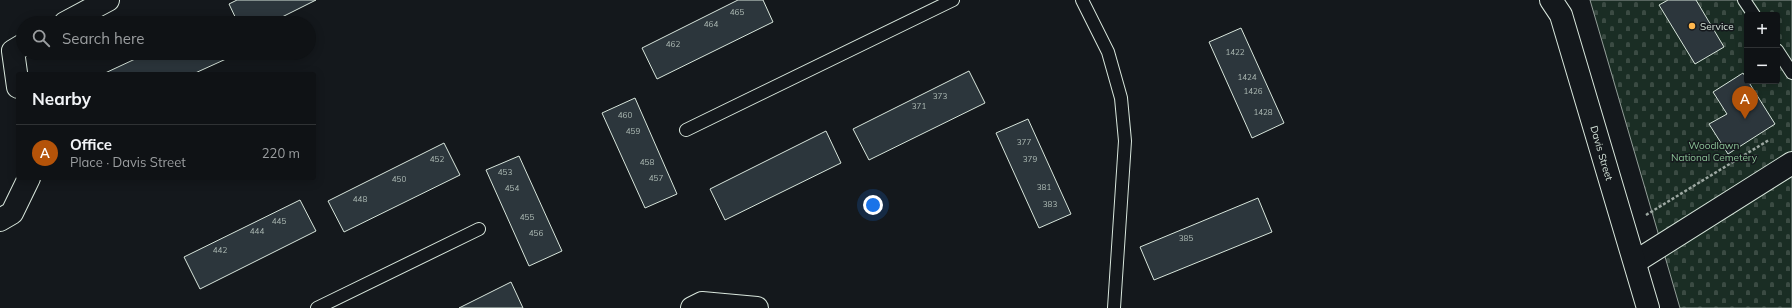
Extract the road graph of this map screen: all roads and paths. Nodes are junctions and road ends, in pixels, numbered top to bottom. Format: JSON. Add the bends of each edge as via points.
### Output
{"nodes":[{"id":1,"x":108,"y":0,"type":"edge"},
{"id":2,"x":953,"y":0,"type":"edge"},
{"id":3,"x":1082,"y":0,"type":"edge"},
{"id":4,"x":1551,"y":0,"type":"edge"},
{"id":5,"x":1744,"y":0,"type":"edge"},
{"id":6,"x":1752,"y":12,"type":"edge"},
{"id":7,"x":78,"y":16,"type":"edge"},
{"id":8,"x":16,"y":49,"type":"edge"},
{"id":9,"x":1780,"y":55,"type":"edge"},
{"id":10,"x":16,"y":73,"type":"edge"},
{"id":11,"x":1792,"y":73,"type":"edge"},
{"id":12,"x":686,"y":130,"type":"dead end"},
{"id":13,"x":1769,"y":140,"type":"dead end"},
{"id":14,"x":1792,"y":163,"type":"edge"},
{"id":15,"x":28,"y":180,"type":"edge"},
{"id":16,"x":0,"y":220,"type":"edge"},
{"id":17,"x":1624,"y":228,"type":"junction"},
{"id":18,"x":479,"y":229,"type":"dead end"},
{"id":19,"x":1634,"y":262,"type":"junction"},
{"id":20,"x":317,"y":308,"type":"edge"},
{"id":21,"x":692,"y":308,"type":"edge"},
{"id":22,"x":757,"y":308,"type":"edge"},
{"id":23,"x":1114,"y":308,"type":"edge"},
{"id":24,"x":1648,"y":308,"type":"edge"}],
"edges":[{"from":1,"to":7,"type":"street"},
{"from":2,"to":12,"type":"lane"},
{"from":3,"to":23,"type":"lane","via":[[1108,52],[1121,98],[1125,141]]},
{"from":4,"to":17,"type":"street","name":"Davis Street","via":[[1561,15]]},
{"from":5,"to":6,"type":"lane"},
{"from":8,"to":10,"type":"street","via":[[13,51]]},
{"from":9,"to":11,"type":"lane"},
{"from":13,"to":17,"type":"path"},
{"from":14,"to":19,"type":"street"},
{"from":15,"to":16,"type":"street","via":[[12,213]]},
{"from":17,"to":19,"type":"street","name":"Davis Street"},
{"from":18,"to":20,"type":"lane"},
{"from":19,"to":24,"type":"street","name":"Davis Street"},
{"from":21,"to":22,"type":"street","via":[[702,303]]}]}
